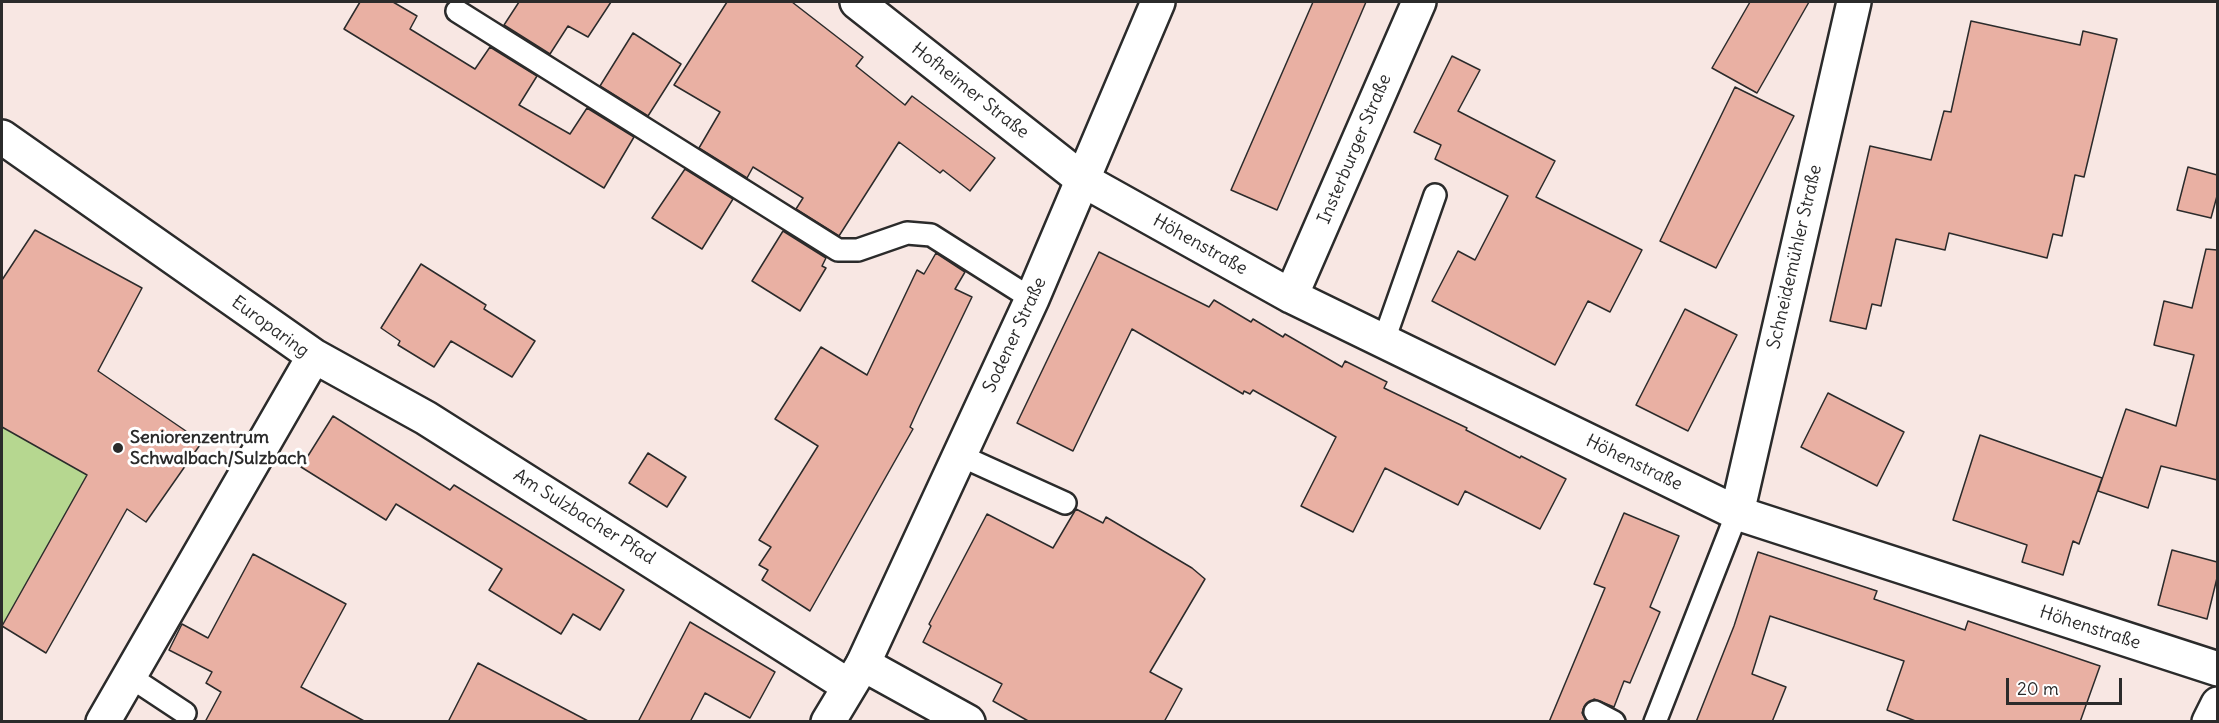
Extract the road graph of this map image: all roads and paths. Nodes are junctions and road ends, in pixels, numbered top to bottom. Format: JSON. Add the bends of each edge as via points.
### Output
{"nodes":[{"id":1,"x":857,"y":2,"type":"edge"},
{"id":2,"x":1158,"y":2,"type":"edge"},
{"id":3,"x":1419,"y":2,"type":"edge"},
{"id":4,"x":1854,"y":2,"type":"edge"},
{"id":5,"x":457,"y":11,"type":"dead end"},
{"id":6,"x":2,"y":137,"type":"edge"},
{"id":7,"x":1083,"y":180,"type":"junction"},
{"id":8,"x":1434,"y":195,"type":"dead end"},
{"id":9,"x":1291,"y":296,"type":"junction"},
{"id":10,"x":1032,"y":299,"type":"junction"},
{"id":11,"x":1384,"y":340,"type":"junction"},
{"id":12,"x":314,"y":356,"type":"junction"},
{"id":13,"x":959,"y":455,"type":"junction"},
{"id":14,"x":1065,"y":503,"type":"dead end"},
{"id":15,"x":1737,"y":513,"type":"junction"},
{"id":16,"x":2217,"y":669,"type":"edge"},
{"id":17,"x":856,"y":675,"type":"junction"},
{"id":18,"x":129,"y":676,"type":"junction"},
{"id":19,"x":2217,"y":704,"type":"edge"},
{"id":20,"x":185,"y":713,"type":"dead end"},
{"id":21,"x":103,"y":722,"type":"edge"},
{"id":22,"x":828,"y":722,"type":"edge"},
{"id":23,"x":968,"y":722,"type":"edge"},
{"id":24,"x":1655,"y":722,"type":"edge"},
{"id":25,"x":2209,"y":722,"type":"edge"}],
"edges":[{"from":1,"to":7,"type":"street","name":"Hofheimer Straße"},
{"from":2,"to":7,"type":"street","name":"Sodener Straße"},
{"from":3,"to":9,"type":"street","name":"Insterburger Straße"},
{"from":4,"to":15,"type":"street","name":"Schneidemühler Straße"},
{"from":5,"to":10,"type":"lane","via":[[838,250],[858,250],[907,233],[931,235]]},
{"from":6,"to":12,"type":"street","name":"Europaring"},
{"from":7,"to":9,"type":"street","name":"Höhenstraße"},
{"from":7,"to":10,"type":"street","name":"Sodener Straße"},
{"from":8,"to":11,"type":"lane"},
{"from":9,"to":11,"type":"street","name":"Höhenstraße"},
{"from":10,"to":13,"type":"street","name":"Sodener Straße"},
{"from":11,"to":15,"type":"street","name":"Höhenstraße"},
{"from":12,"to":17,"type":"street","name":"Am Sulzbacher Pfad","via":[[426,418]]},
{"from":12,"to":18,"type":"street","name":"Europaring"},
{"from":13,"to":14,"type":"lane"},
{"from":13,"to":17,"type":"street","name":"Sodener Straße"},
{"from":15,"to":16,"type":"street","name":"Höhenstraße"},
{"from":15,"to":24,"type":"lane"},
{"from":17,"to":22,"type":"street","name":"Sodener Straße"},
{"from":17,"to":23,"type":"street","name":"Am Sulzbacher Pfad"},
{"from":18,"to":20,"type":"lane"},
{"from":18,"to":21,"type":"street","name":"Europaring"},
{"from":19,"to":25,"type":"street"}]}
